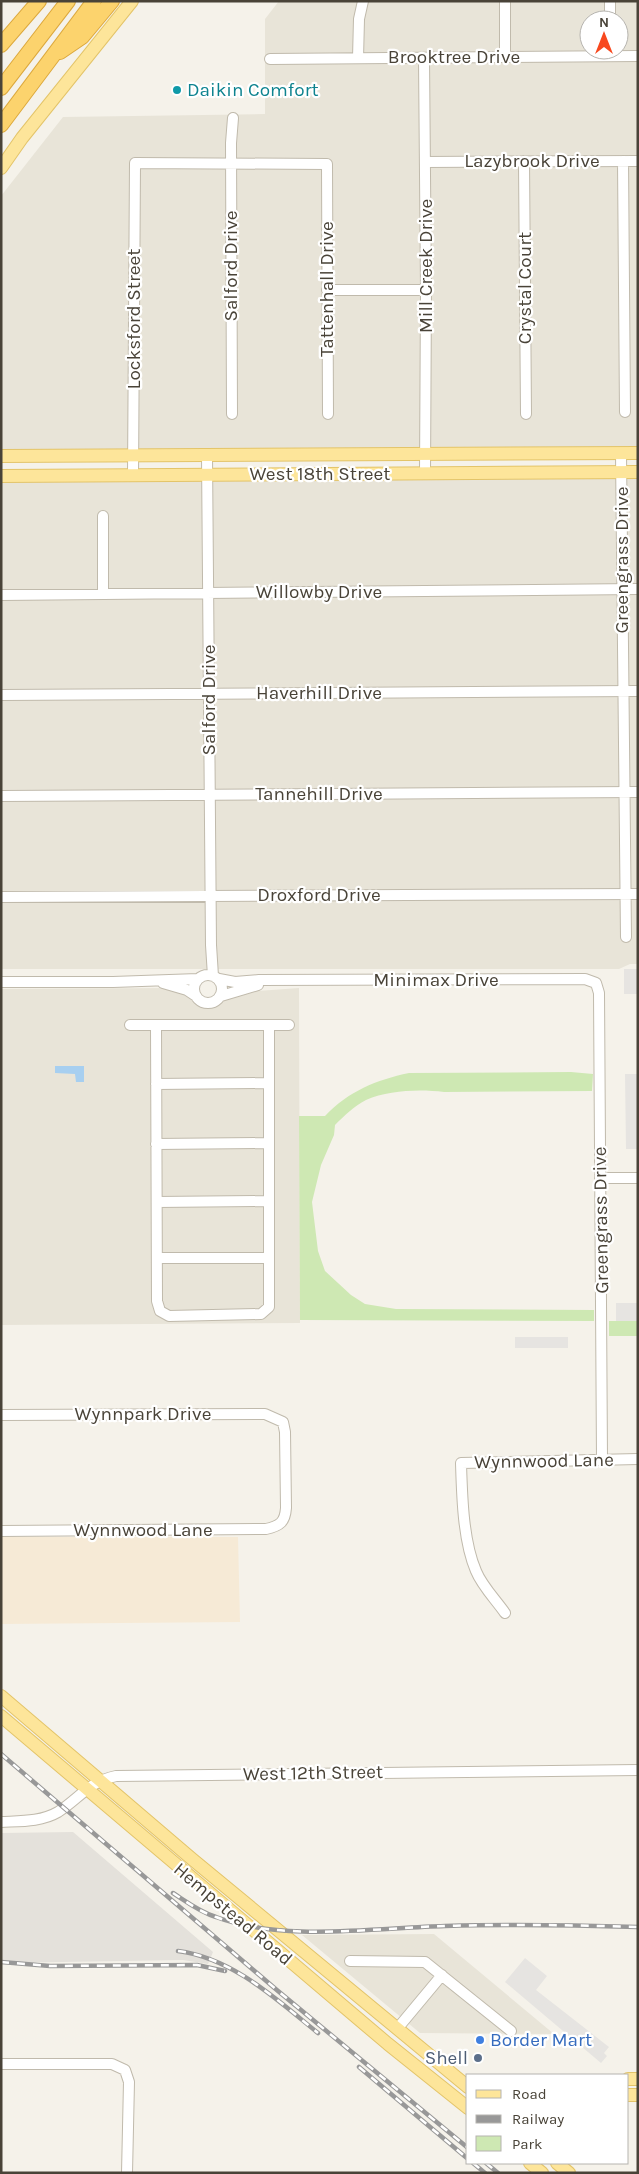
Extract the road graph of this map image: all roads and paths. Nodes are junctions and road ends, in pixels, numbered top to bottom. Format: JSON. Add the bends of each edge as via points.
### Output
{"nodes":[{"id":1,"x":39,"y":1,"type":"edge"},
{"id":2,"x":68,"y":1,"type":"edge"},
{"id":3,"x":94,"y":1,"type":"edge"},
{"id":4,"x":112,"y":1,"type":"edge"},
{"id":5,"x":132,"y":1,"type":"edge"},
{"id":6,"x":363,"y":1,"type":"edge"},
{"id":7,"x":505,"y":1,"type":"edge"},
{"id":8,"x":1,"y":44,"type":"edge"},
{"id":9,"x":579,"y":54,"type":"edge"},
{"id":10,"x":505,"y":57,"type":"junction"},
{"id":11,"x":51,"y":58,"type":"junction"},
{"id":12,"x":358,"y":58,"type":"junction"},
{"id":13,"x":424,"y":58,"type":"junction"},
{"id":14,"x":270,"y":59,"type":"dead end"},
{"id":15,"x":1,"y":88,"type":"edge"},
{"id":16,"x":233,"y":118,"type":"dead end"},
{"id":17,"x":1,"y":125,"type":"edge"},
{"id":18,"x":638,"y":160,"type":"edge"},
{"id":19,"x":524,"y":161,"type":"junction"},
{"id":20,"x":623,"y":161,"type":"junction"},
{"id":21,"x":426,"y":162,"type":"junction"},
{"id":22,"x":231,"y":165,"type":"junction"},
{"id":23,"x":1,"y":168,"type":"edge"},
{"id":24,"x":327,"y":290,"type":"junction"},
{"id":25,"x":426,"y":290,"type":"junction"},
{"id":26,"x":625,"y":412,"type":"dead end"},
{"id":27,"x":232,"y":414,"type":"dead end"},
{"id":28,"x":328,"y":414,"type":"dead end"},
{"id":29,"x":526,"y":414,"type":"dead end"},
{"id":30,"x":621,"y":453,"type":"junction"},
{"id":31,"x":638,"y":453,"type":"edge"},
{"id":32,"x":425,"y":454,"type":"junction"},
{"id":33,"x":524,"y":454,"type":"junction"},
{"id":34,"x":208,"y":455,"type":"junction"},
{"id":35,"x":316,"y":455,"type":"junction"},
{"id":36,"x":1,"y":456,"type":"edge"},
{"id":37,"x":133,"y":456,"type":"junction"},
{"id":38,"x":621,"y":472,"type":"junction"},
{"id":39,"x":638,"y":472,"type":"edge"},
{"id":40,"x":524,"y":473,"type":"junction"},
{"id":41,"x":316,"y":474,"type":"junction"},
{"id":42,"x":425,"y":474,"type":"junction"},
{"id":43,"x":1,"y":476,"type":"edge"},
{"id":44,"x":133,"y":476,"type":"junction"},
{"id":45,"x":208,"y":476,"type":"junction"},
{"id":46,"x":103,"y":516,"type":"dead end"},
{"id":47,"x":622,"y":589,"type":"junction"},
{"id":48,"x":638,"y":589,"type":"edge"},
{"id":49,"x":208,"y":593,"type":"junction"},
{"id":50,"x":102,"y":594,"type":"junction"},
{"id":51,"x":1,"y":595,"type":"edge"},
{"id":52,"x":623,"y":691,"type":"junction"},
{"id":53,"x":638,"y":691,"type":"edge"},
{"id":54,"x":209,"y":694,"type":"junction"},
{"id":55,"x":1,"y":695,"type":"edge"},
{"id":56,"x":624,"y":792,"type":"junction"},
{"id":57,"x":638,"y":792,"type":"edge"},
{"id":58,"x":210,"y":795,"type":"junction"},
{"id":59,"x":1,"y":796,"type":"edge"},
{"id":60,"x":625,"y":894,"type":"junction"},
{"id":61,"x":638,"y":894,"type":"edge"},
{"id":62,"x":211,"y":896,"type":"junction"},
{"id":63,"x":1,"y":897,"type":"edge"},
{"id":64,"x":626,"y":937,"type":"dead end"},
{"id":65,"x":208,"y":977,"type":"junction"},
{"id":66,"x":160,"y":981,"type":"junction"},
{"id":67,"x":276,"y":981,"type":"junction"},
{"id":68,"x":1,"y":982,"type":"edge"},
{"id":69,"x":596,"y":983,"type":"joint"},
{"id":70,"x":196,"y":996,"type":"junction"},
{"id":71,"x":221,"y":996,"type":"junction"},
{"id":72,"x":289,"y":1024,"type":"dead end"},
{"id":73,"x":130,"y":1025,"type":"dead end"},
{"id":74,"x":156,"y":1025,"type":"junction"},
{"id":75,"x":269,"y":1025,"type":"junction"},
{"id":76,"x":156,"y":1084,"type":"junction"},
{"id":77,"x":269,"y":1084,"type":"junction"},
{"id":78,"x":269,"y":1143,"type":"junction"},
{"id":79,"x":156,"y":1144,"type":"junction"},
{"id":80,"x":600,"y":1178,"type":"junction"},
{"id":81,"x":638,"y":1178,"type":"edge"},
{"id":82,"x":269,"y":1201,"type":"junction"},
{"id":83,"x":157,"y":1202,"type":"junction"},
{"id":84,"x":157,"y":1258,"type":"junction"},
{"id":85,"x":269,"y":1258,"type":"junction"},
{"id":86,"x":1,"y":1415,"type":"edge"},
{"id":87,"x":602,"y":1458,"type":"junction"},
{"id":88,"x":638,"y":1459,"type":"edge"},
{"id":89,"x":283,"y":1522,"type":"joint"},
{"id":90,"x":1,"y":1531,"type":"edge"},
{"id":91,"x":505,"y":1613,"type":"dead end"},
{"id":92,"x":1,"y":1696,"type":"edge"},
{"id":93,"x":1,"y":1716,"type":"edge"},
{"id":94,"x":638,"y":1770,"type":"edge"},
{"id":95,"x":100,"y":1779,"type":"junction"},
{"id":96,"x":88,"y":1789,"type":"junction"},
{"id":97,"x":1,"y":1822,"type":"edge"},
{"id":98,"x":232,"y":1891,"type":"junction"},
{"id":99,"x":221,"y":1903,"type":"junction"},
{"id":100,"x":252,"y":1930,"type":"junction"},
{"id":101,"x":280,"y":1933,"type":"junction"},
{"id":102,"x":350,"y":1961,"type":"dead end"},
{"id":103,"x":442,"y":1975,"type":"junction"},
{"id":104,"x":397,"y":2029,"type":"junction"},
{"id":105,"x":511,"y":2031,"type":"dead end"},
{"id":106,"x":1,"y":2064,"type":"edge"},
{"id":107,"x":454,"y":2076,"type":"junction"},
{"id":108,"x":466,"y":2076,"type":"edge"},
{"id":109,"x":466,"y":2086,"type":"edge"},
{"id":110,"x":466,"y":2106,"type":"edge"},
{"id":111,"x":531,"y":2164,"type":"edge"},
{"id":112,"x":558,"y":2164,"type":"edge"},
{"id":113,"x":127,"y":2173,"type":"edge"},
{"id":114,"x":542,"y":2173,"type":"edge"},
{"id":115,"x":569,"y":2173,"type":"edge"}],
"edges":[{"from":1,"to":8,"type":"highway"},
{"from":2,"to":15,"type":"highway"},
{"from":3,"to":11,"type":"highway"},
{"from":4,"to":11,"type":"highway","via":[[82,37]]},
{"from":5,"to":23,"type":"main road"},
{"from":6,"to":12,"type":"street"},
{"from":7,"to":10,"type":"street"},
{"from":9,"to":10,"type":"street","name":"Brooktree Drive"},
{"from":10,"to":13,"type":"street","name":"Brooktree Drive"},
{"from":11,"to":17,"type":"highway"},
{"from":12,"to":13,"type":"street","name":"Brooktree Drive"},
{"from":12,"to":14,"type":"street","name":"Brooktree Drive"},
{"from":13,"to":21,"type":"street","name":"Mill Creek Drive"},
{"from":16,"to":22,"type":"street","name":"Salford Drive"},
{"from":18,"to":20,"type":"street","name":"Lazybrook Drive"},
{"from":19,"to":20,"type":"street","name":"Lazybrook Drive"},
{"from":19,"to":21,"type":"street","name":"Lazybrook Drive"},
{"from":19,"to":29,"type":"street","name":"Crystal Court"},
{"from":20,"to":26,"type":"street"},
{"from":21,"to":25,"type":"street","name":"Mill Creek Drive"},
{"from":22,"to":24,"type":"street","name":"Tattenhall Drive","via":[[327,164]]},
{"from":22,"to":27,"type":"street","name":"Salford Drive"},
{"from":22,"to":37,"type":"street","name":"Locksford Street","via":[[135,163]]},
{"from":24,"to":25,"type":"street"},
{"from":24,"to":28,"type":"street","name":"Tattenhall Drive"},
{"from":25,"to":32,"type":"street","name":"Mill Creek Drive"},
{"from":30,"to":31,"type":"main road","name":"West 18th Street"},
{"from":30,"to":33,"type":"main road","name":"West 18th Street"},
{"from":30,"to":38,"type":"street","name":"Greengrass Drive"},
{"from":32,"to":33,"type":"main road","name":"West 18th Street"},
{"from":32,"to":35,"type":"main road","name":"West 18th Street"},
{"from":32,"to":42,"type":"street","name":"Mill Creek Drive"},
{"from":33,"to":40,"type":"main road"},
{"from":34,"to":35,"type":"main road","name":"West 18th Street"},
{"from":34,"to":37,"type":"main road","name":"West 18th Street"},
{"from":34,"to":45,"type":"street","name":"Salford Drive"},
{"from":35,"to":41,"type":"main road"},
{"from":36,"to":37,"type":"main road","name":"West 18th Street"},
{"from":37,"to":44,"type":"street","name":"Locksford Street"},
{"from":38,"to":39,"type":"main road","name":"West 18th Street"},
{"from":38,"to":40,"type":"main road","name":"West 18th Street"},
{"from":38,"to":47,"type":"street","name":"Greengrass Drive"},
{"from":40,"to":42,"type":"main road","name":"West 18th Street"},
{"from":41,"to":42,"type":"main road","name":"West 18th Street"},
{"from":41,"to":45,"type":"main road","name":"West 18th Street"},
{"from":43,"to":44,"type":"main road","name":"West 18th Street"},
{"from":44,"to":45,"type":"main road","name":"West 18th Street"},
{"from":45,"to":49,"type":"street","name":"Salford Drive"},
{"from":46,"to":50,"type":"street"},
{"from":47,"to":48,"type":"street","name":"Willowby Drive"},
{"from":47,"to":49,"type":"street","name":"Willowby Drive"},
{"from":47,"to":52,"type":"street","name":"Greengrass Drive"},
{"from":49,"to":50,"type":"street","name":"Willowby Drive"},
{"from":49,"to":54,"type":"street","name":"Salford Drive"},
{"from":50,"to":51,"type":"street","name":"Willowby Drive"},
{"from":52,"to":53,"type":"street","name":"Haverhill Drive"},
{"from":52,"to":54,"type":"street","name":"Haverhill Drive"},
{"from":52,"to":56,"type":"street","name":"Greengrass Drive"},
{"from":54,"to":55,"type":"street","name":"Haverhill Drive"},
{"from":54,"to":58,"type":"street","name":"Salford Drive"},
{"from":56,"to":57,"type":"street","name":"Tannehill Drive"},
{"from":56,"to":58,"type":"street","name":"Tannehill Drive"},
{"from":56,"to":60,"type":"street","name":"Greengrass Drive"},
{"from":58,"to":59,"type":"street","name":"Tannehill Drive"},
{"from":58,"to":62,"type":"street","name":"Salford Drive"},
{"from":60,"to":61,"type":"street","name":"Droxford Drive"},
{"from":60,"to":62,"type":"street","name":"Droxford Drive"},
{"from":60,"to":64,"type":"street","name":"Greengrass Drive"},
{"from":62,"to":63,"type":"street","name":"Droxford Drive"},
{"from":62,"to":65,"type":"street","name":"Salford Drive"},
{"from":65,"to":66,"type":"street","name":"Minimax Drive"},
{"from":65,"to":67,"type":"street","name":"Minimax Drive","via":[[236,982]]},
{"from":65,"to":70,"type":"street","via":[[194,987]]},
{"from":65,"to":71,"type":"street","via":[[223,987]]},
{"from":66,"to":68,"type":"street","name":"Minimax Drive"},
{"from":66,"to":70,"type":"street","name":"Minimax Drive"},
{"from":67,"to":69,"type":"street","name":"Minimax Drive","via":[[585,980]]},
{"from":67,"to":71,"type":"street","name":"Minimax Drive"},
{"from":69,"to":80,"type":"street","name":"Greengrass Drive","via":[[599,992]]},
{"from":70,"to":71,"type":"street","via":[[209,1004]]},
{"from":72,"to":75,"type":"street"},
{"from":73,"to":74,"type":"street"},
{"from":74,"to":75,"type":"street"},
{"from":74,"to":76,"type":"street"},
{"from":75,"to":77,"type":"street"},
{"from":76,"to":77,"type":"street"},
{"from":76,"to":79,"type":"street"},
{"from":77,"to":78,"type":"street"},
{"from":78,"to":79,"type":"street"},
{"from":78,"to":82,"type":"street"},
{"from":79,"to":83,"type":"street"},
{"from":80,"to":81,"type":"street"},
{"from":80,"to":87,"type":"street","name":"Greengrass Drive"},
{"from":82,"to":83,"type":"street"},
{"from":82,"to":85,"type":"street"},
{"from":83,"to":84,"type":"street"},
{"from":84,"to":85,"type":"street"},
{"from":84,"to":85,"type":"street","via":[[157,1301],[164,1314],[238,1315],[261,1314],[269,1307]]},
{"from":86,"to":89,"type":"street","name":"Wynnpark Drive","via":[[265,1414],[283,1422],[286,1440]]},
{"from":87,"to":88,"type":"street","name":"Wynnwood Lane"},
{"from":87,"to":91,"type":"street","name":"Wynnwood Lane","via":[[462,1463],[470,1555],[477,1574]]},
{"from":89,"to":90,"type":"street","name":"Wynnwood Lane","via":[[266,1530]]},
{"from":92,"to":95,"type":"main road","name":"Hempstead Road"},
{"from":93,"to":96,"type":"main road","name":"Hempstead Road"},
{"from":94,"to":95,"type":"street","name":"West 12th Street","via":[[116,1776]]},
{"from":95,"to":96,"type":"street"},
{"from":95,"to":98,"type":"main road","name":"Hempstead Road"},
{"from":96,"to":97,"type":"street","via":[[48,1817]]},
{"from":96,"to":99,"type":"main road","name":"Hempstead Road"},
{"from":98,"to":99,"type":"main road"},
{"from":98,"to":101,"type":"main road","name":"Hempstead Road"},
{"from":99,"to":100,"type":"main road","name":"Hempstead Road"},
{"from":100,"to":101,"type":"main road"},
{"from":100,"to":110,"type":"main road","name":"Hempstead Road"},
{"from":101,"to":104,"type":"main road","name":"Hempstead Road"},
{"from":102,"to":103,"type":"street","via":[[420,1960]]},
{"from":103,"to":104,"type":"street"},
{"from":103,"to":105,"type":"street"},
{"from":104,"to":107,"type":"main road","name":"Hempstead Road"},
{"from":106,"to":113,"type":"street","via":[[112,2064],[125,2070],[129,2082]]},
{"from":107,"to":108,"type":"main road"},
{"from":107,"to":109,"type":"main road","name":"Hempstead Road"},
{"from":111,"to":114,"type":"main road"},
{"from":112,"to":115,"type":"main road"}]}
